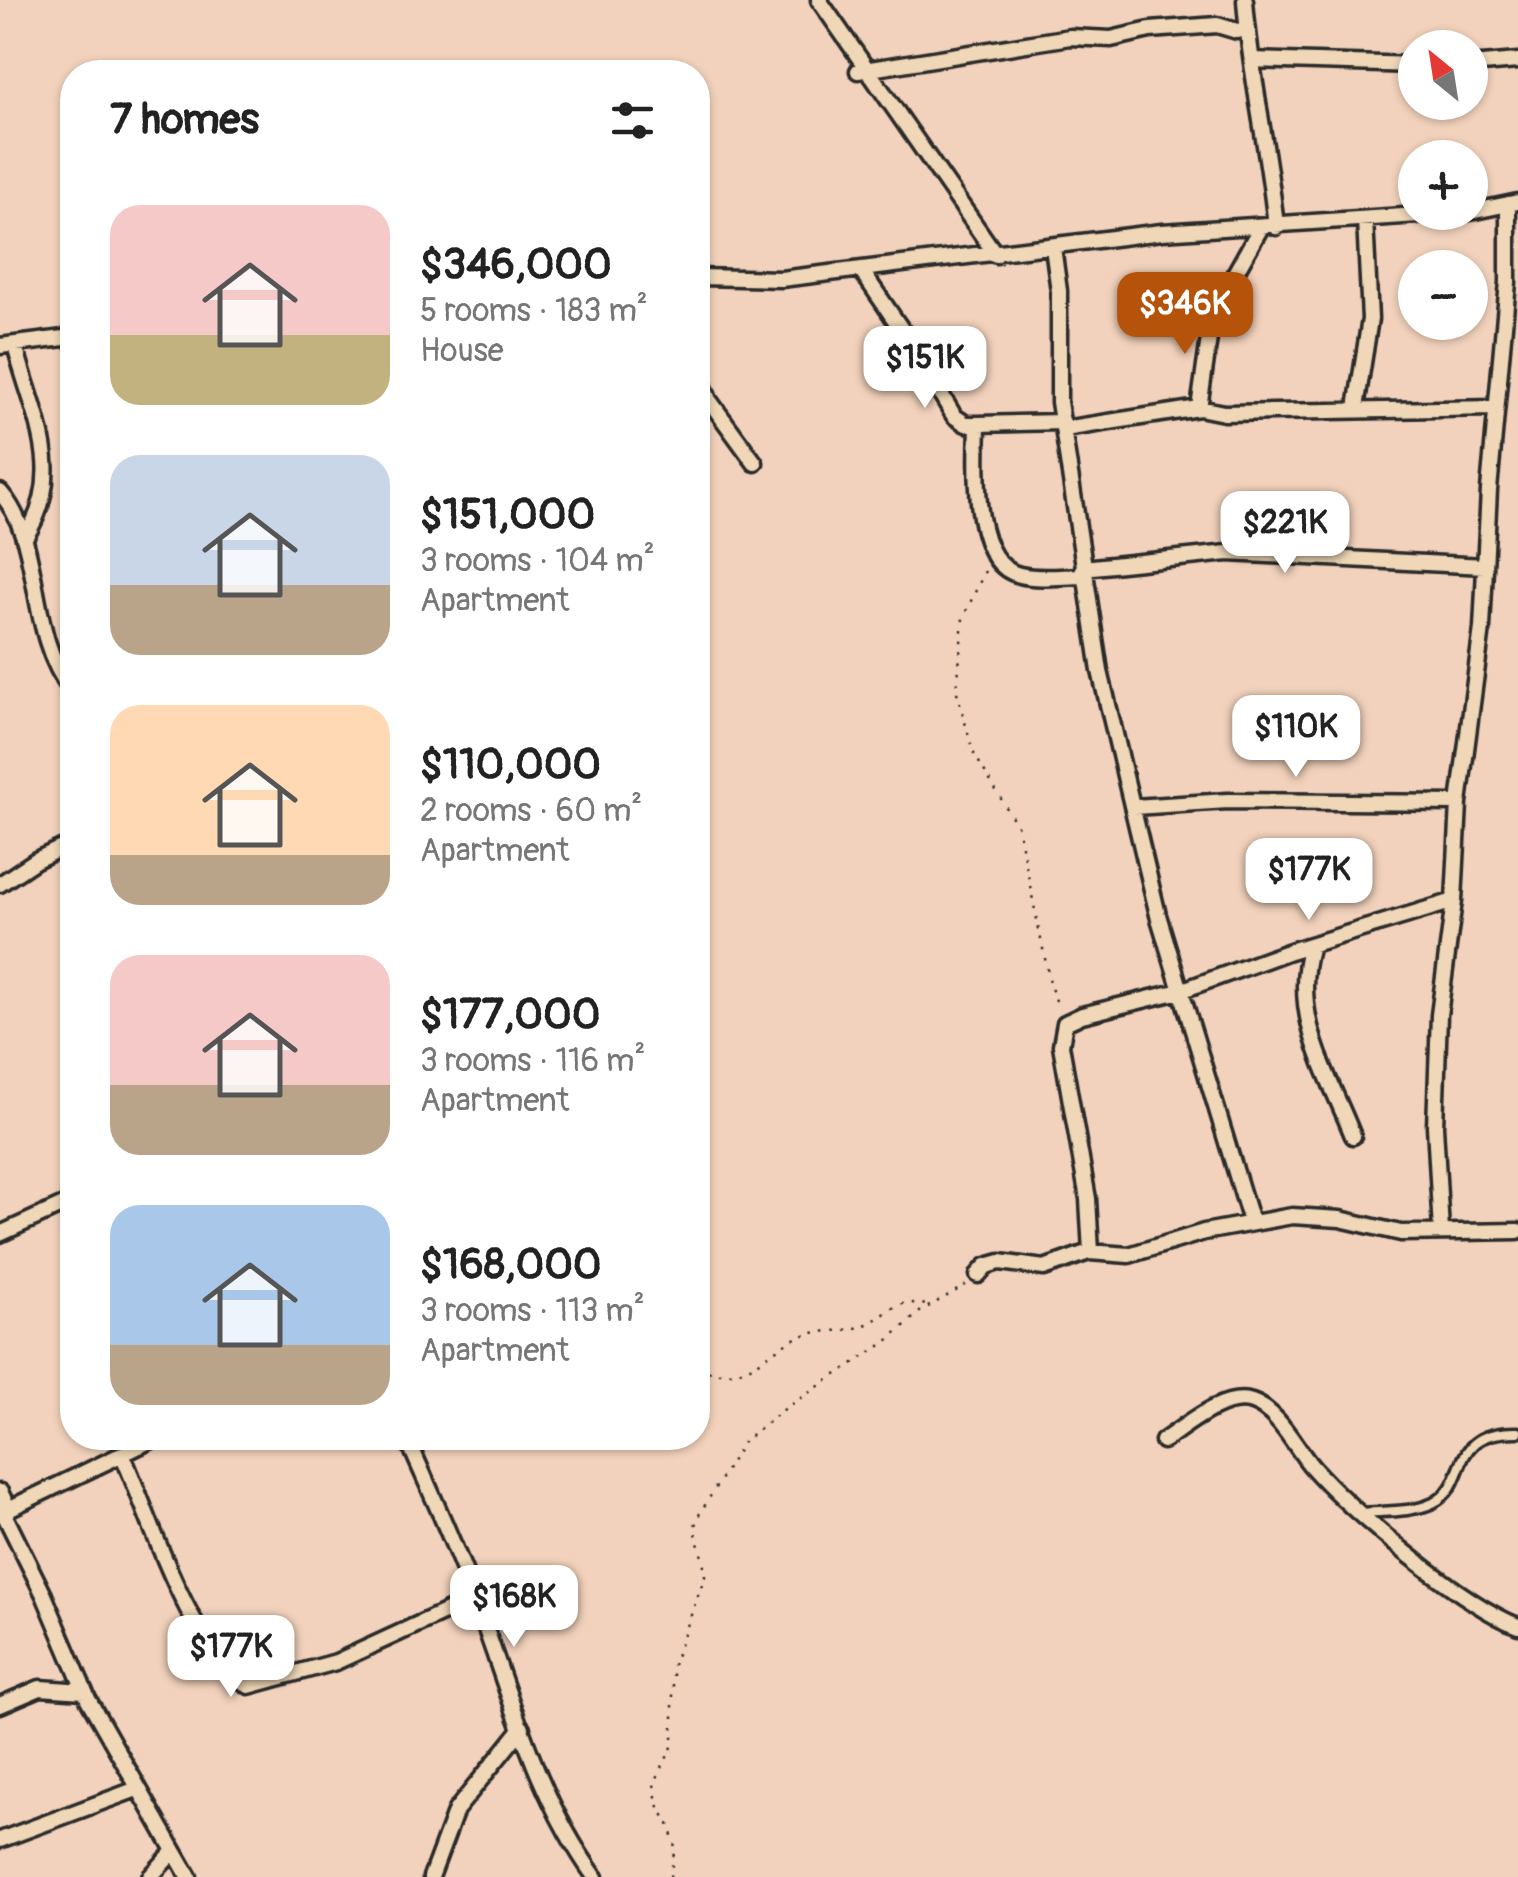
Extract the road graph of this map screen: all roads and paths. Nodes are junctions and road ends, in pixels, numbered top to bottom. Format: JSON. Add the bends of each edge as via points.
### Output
{"nodes":[{"id":1,"x":819,"y":0,"type":"edge"},
{"id":2,"x":1245,"y":0,"type":"edge"},
{"id":3,"x":1247,"y":30,"type":"junction"},
{"id":4,"x":1252,"y":60,"type":"junction"},
{"id":5,"x":1518,"y":62,"type":"edge"},
{"id":6,"x":1398,"y":64,"type":"edge"},
{"id":7,"x":1488,"y":64,"type":"edge"},
{"id":8,"x":863,"y":69,"type":"junction"},
{"id":9,"x":1513,"y":203,"type":"edge"},
{"id":10,"x":1488,"y":208,"type":"edge"},
{"id":11,"x":1398,"y":217,"type":"edge"},
{"id":12,"x":1366,"y":220,"type":"junction"},
{"id":13,"x":1268,"y":227,"type":"junction"},
{"id":14,"x":1052,"y":246,"type":"junction"},
{"id":15,"x":996,"y":255,"type":"junction"},
{"id":16,"x":861,"y":270,"type":"junction"},
{"id":17,"x":710,"y":278,"type":"edge"},
{"id":18,"x":60,"y":339,"type":"edge"},
{"id":19,"x":7,"y":346,"type":"edge"},
{"id":20,"x":710,"y":401,"type":"edge"},
{"id":21,"x":1199,"y":408,"type":"junction"},
{"id":22,"x":1356,"y":408,"type":"junction"},
{"id":23,"x":1496,"y":408,"type":"junction"},
{"id":24,"x":978,"y":424,"type":"junction"},
{"id":25,"x":1064,"y":425,"type":"junction"},
{"id":26,"x":755,"y":463,"type":"dead end"},
{"id":27,"x":0,"y":492,"type":"edge"},
{"id":28,"x":24,"y":539,"type":"junction"},
{"id":29,"x":992,"y":556,"type":"junction"},
{"id":30,"x":1485,"y":566,"type":"junction"},
{"id":31,"x":1083,"y":572,"type":"junction"},
{"id":32,"x":60,"y":672,"type":"edge"},
{"id":33,"x":1458,"y":803,"type":"junction"},
{"id":34,"x":1134,"y":807,"type":"junction"},
{"id":35,"x":60,"y":849,"type":"edge"},
{"id":36,"x":0,"y":884,"type":"edge"},
{"id":37,"x":1454,"y":901,"type":"junction"},
{"id":38,"x":1311,"y":945,"type":"junction"},
{"id":39,"x":1180,"y":991,"type":"junction"},
{"id":40,"x":1065,"y":1024,"type":"junction"},
{"id":41,"x":1353,"y":1136,"type":"dead end"},
{"id":42,"x":60,"y":1207,"type":"edge"},
{"id":43,"x":1251,"y":1222,"type":"junction"},
{"id":44,"x":1441,"y":1231,"type":"junction"},
{"id":45,"x":1518,"y":1231,"type":"edge"},
{"id":46,"x":0,"y":1234,"type":"edge"},
{"id":47,"x":1091,"y":1252,"type":"junction"},
{"id":48,"x":978,"y":1275,"type":"joint"},
{"id":49,"x":930,"y":1306,"type":"junction"},
{"id":50,"x":710,"y":1372,"type":"edge"},
{"id":51,"x":1518,"y":1432,"type":"edge"},
{"id":52,"x":1163,"y":1441,"type":"dead end"},
{"id":53,"x":130,"y":1450,"type":"edge"},
{"id":54,"x":412,"y":1450,"type":"edge"},
{"id":55,"x":122,"y":1454,"type":"junction"},
{"id":56,"x":0,"y":1492,"type":"edge"},
{"id":57,"x":4,"y":1512,"type":"edge"},
{"id":58,"x":1361,"y":1513,"type":"junction"},
{"id":59,"x":475,"y":1598,"type":"junction"},
{"id":60,"x":1518,"y":1626,"type":"edge"},
{"id":61,"x":84,"y":1691,"type":"junction"},
{"id":62,"x":0,"y":1705,"type":"edge"},
{"id":63,"x":522,"y":1728,"type":"junction"},
{"id":64,"x":137,"y":1789,"type":"junction"},
{"id":65,"x":0,"y":1840,"type":"edge"},
{"id":66,"x":173,"y":1852,"type":"junction"},
{"id":67,"x":150,"y":1877,"type":"edge"},
{"id":68,"x":189,"y":1877,"type":"edge"},
{"id":69,"x":431,"y":1877,"type":"edge"},
{"id":70,"x":595,"y":1877,"type":"edge"},
{"id":71,"x":670,"y":1877,"type":"edge"}],
"edges":[{"from":1,"to":8,"type":"street"},
{"from":2,"to":3,"type":"street"},
{"from":3,"to":4,"type":"street"},
{"from":3,"to":8,"type":"street","via":[[1217,25],[1111,39],[1070,36]]},
{"from":4,"to":6,"type":"street"},
{"from":4,"to":13,"type":"street","via":[[1269,153]]},
{"from":5,"to":7,"type":"street"},
{"from":8,"to":15,"type":"street"},
{"from":9,"to":10,"type":"street"},
{"from":9,"to":23,"type":"street"},
{"from":11,"to":12,"type":"street"},
{"from":12,"to":13,"type":"street"},
{"from":12,"to":22,"type":"street","via":[[1370,320]]},
{"from":13,"to":14,"type":"street"},
{"from":13,"to":21,"type":"street","via":[[1224,294],[1210,330]]},
{"from":14,"to":15,"type":"street"},
{"from":14,"to":25,"type":"street"},
{"from":15,"to":16,"type":"street"},
{"from":16,"to":17,"type":"street"},
{"from":16,"to":24,"type":"street","via":[[954,416]]},
{"from":18,"to":19,"type":"street"},
{"from":19,"to":28,"type":"street","via":[[46,448],[46,489]]},
{"from":20,"to":26,"type":"street"},
{"from":21,"to":22,"type":"street"},
{"from":21,"to":25,"type":"street"},
{"from":22,"to":23,"type":"street"},
{"from":23,"to":30,"type":"street"},
{"from":24,"to":25,"type":"street"},
{"from":24,"to":29,"type":"street","via":[[977,472]]},
{"from":25,"to":31,"type":"street"},
{"from":27,"to":28,"type":"street"},
{"from":28,"to":32,"type":"street","via":[[42,630]]},
{"from":29,"to":31,"type":"street","via":[[1019,575]]},
{"from":29,"to":40,"type":"path","via":[[963,618],[957,692],[973,752],[1018,828],[1051,988]]},
{"from":30,"to":31,"type":"street","via":[[1228,553]]},
{"from":30,"to":33,"type":"street"},
{"from":31,"to":34,"type":"street"},
{"from":33,"to":34,"type":"street","via":[[1228,800]]},
{"from":33,"to":37,"type":"street"},
{"from":34,"to":39,"type":"street"},
{"from":35,"to":36,"type":"street"},
{"from":37,"to":38,"type":"street"},
{"from":37,"to":44,"type":"street","via":[[1435,1085]]},
{"from":38,"to":39,"type":"street"},
{"from":38,"to":41,"type":"street","via":[[1304,1011]]},
{"from":39,"to":40,"type":"street"},
{"from":39,"to":43,"type":"street"},
{"from":40,"to":47,"type":"street","via":[[1060,1045]]},
{"from":42,"to":46,"type":"street"},
{"from":43,"to":44,"type":"street","via":[[1292,1216],[1401,1233]]},
{"from":43,"to":47,"type":"street","via":[[1129,1255]]},
{"from":44,"to":45,"type":"street"},
{"from":47,"to":48,"type":"street","via":[[1044,1268],[1000,1262]]},
{"from":48,"to":49,"type":"path"},
{"from":49,"to":50,"type":"path","via":[[906,1301],[858,1327],[810,1334],[730,1376]]},
{"from":49,"to":71,"type":"path","via":[[743,1442],[696,1520],[705,1576],[674,1665],[673,1745],[654,1784],[675,1847]]},
{"from":51,"to":58,"type":"lane","via":[[1477,1439],[1436,1502]]},
{"from":52,"to":58,"type":"street","via":[[1236,1400],[1252,1402]]},
{"from":53,"to":55,"type":"street"},
{"from":54,"to":59,"type":"street"},
{"from":55,"to":57,"type":"street"},
{"from":55,"to":59,"type":"street","via":[[191,1619],[216,1658],[250,1686],[336,1662]]},
{"from":56,"to":57,"type":"street"},
{"from":57,"to":61,"type":"street"},
{"from":58,"to":60,"type":"street","via":[[1490,1616]]},
{"from":59,"to":63,"type":"street"},
{"from":61,"to":62,"type":"street","via":[[40,1688]]},
{"from":61,"to":64,"type":"street"},
{"from":63,"to":69,"type":"street","via":[[456,1810]]},
{"from":63,"to":70,"type":"street","via":[[547,1799]]},
{"from":64,"to":65,"type":"street"},
{"from":64,"to":66,"type":"street"},
{"from":66,"to":67,"type":"street"},
{"from":66,"to":68,"type":"street"}]}
